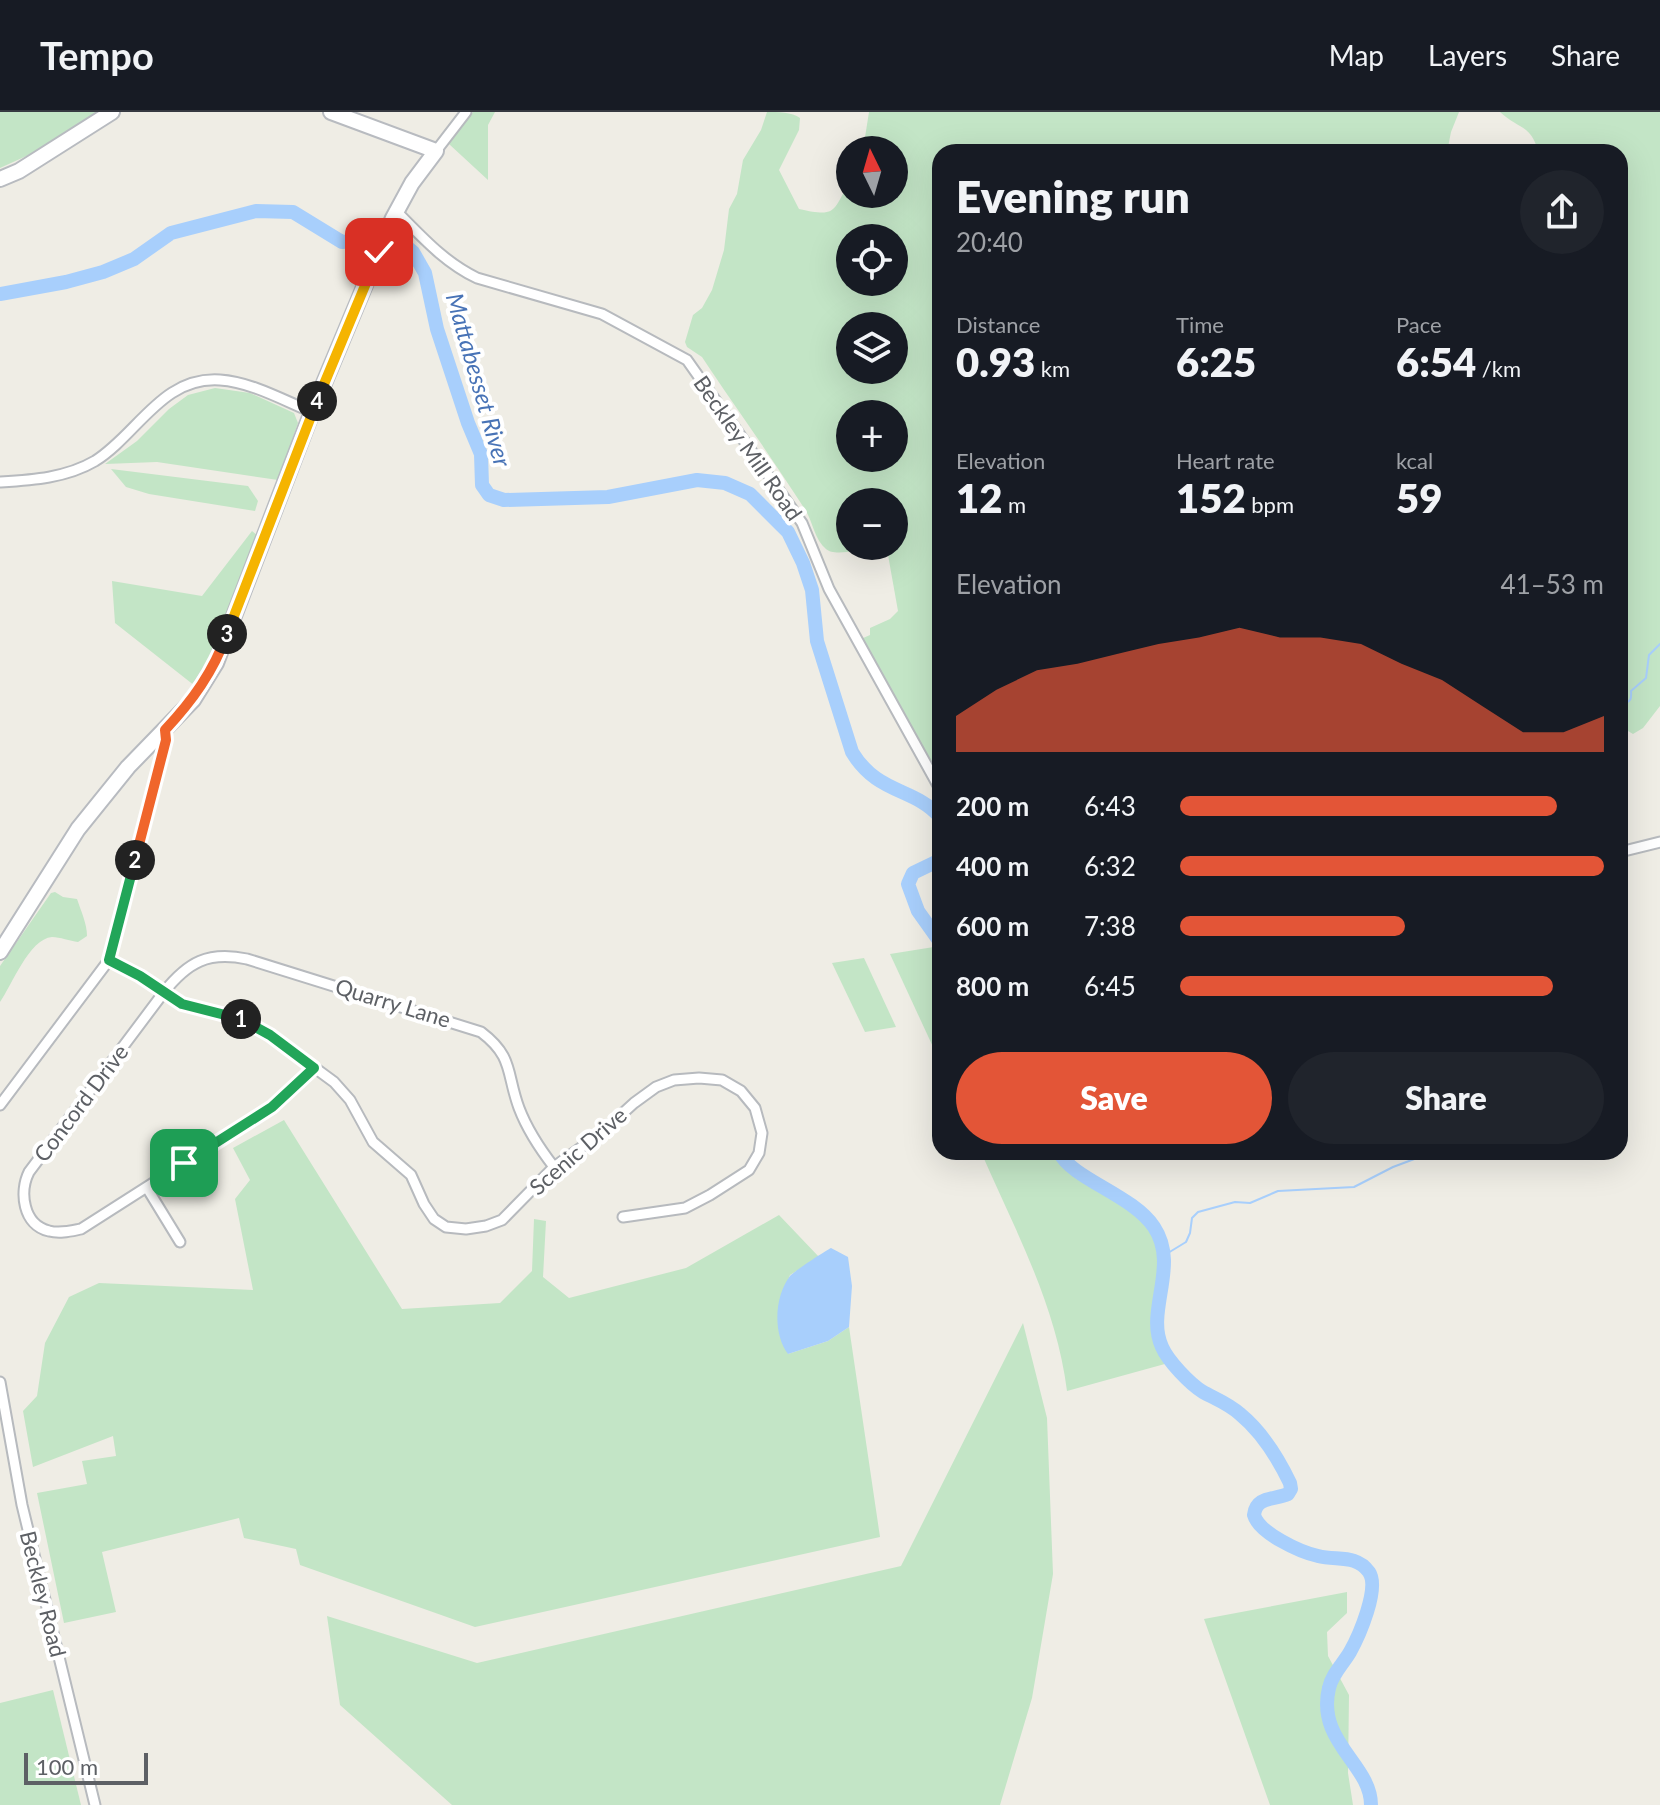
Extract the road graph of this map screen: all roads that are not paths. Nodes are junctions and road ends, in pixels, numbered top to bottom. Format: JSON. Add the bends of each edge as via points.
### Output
{"nodes":[{"id":1,"x":112,"y":112,"type":"edge"},
{"id":2,"x":331,"y":112,"type":"edge"},
{"id":3,"x":466,"y":112,"type":"edge"},
{"id":4,"x":436,"y":151,"type":"junction"},
{"id":5,"x":0,"y":179,"type":"edge"},
{"id":6,"x":396,"y":211,"type":"junction"},
{"id":7,"x":312,"y":412,"type":"junction"},
{"id":8,"x":0,"y":482,"type":"edge"},
{"id":9,"x":165,"y":730,"type":"junction"},
{"id":10,"x":932,"y":775,"type":"edge"},
{"id":11,"x":1660,"y":842,"type":"edge"},
{"id":12,"x":1628,"y":850,"type":"edge"},
{"id":13,"x":0,"y":952,"type":"edge"},
{"id":14,"x":109,"y":960,"type":"junction"},
{"id":15,"x":164,"y":992,"type":"junction"},
{"id":16,"x":314,"y":1068,"type":"junction"},
{"id":17,"x":0,"y":1105,"type":"edge"},
{"id":18,"x":554,"y":1167,"type":"junction"},
{"id":19,"x":147,"y":1188,"type":"junction"},
{"id":20,"x":623,"y":1217,"type":"dead end"},
{"id":21,"x":180,"y":1242,"type":"dead end"},
{"id":22,"x":0,"y":1382,"type":"edge"},
{"id":23,"x":95,"y":1805,"type":"edge"}],
"edges":[{"from":1,"to":5,"type":"street"},
{"from":2,"to":4,"type":"street"},
{"from":3,"to":4,"type":"street"},
{"from":4,"to":6,"type":"street"},
{"from":6,"to":7,"type":"street"},
{"from":6,"to":10,"type":"street","name":"Beckley Mill Road","via":[[461,270],[602,314],[687,360],[802,523],[829,589]]},
{"from":7,"to":8,"type":"street","via":[[233,381],[200,381],[164,396],[93,462],[51,477]]},
{"from":7,"to":9,"type":"street","via":[[216,663],[193,700]]},
{"from":9,"to":13,"type":"street","via":[[78,829]]},
{"from":9,"to":14,"type":"street"},
{"from":11,"to":12,"type":"street"},
{"from":14,"to":15,"type":"street","name":"Scenic Drive"},
{"from":14,"to":17,"type":"street"},
{"from":15,"to":16,"type":"street","name":"Scenic Drive","via":[[182,1004],[239,1018]]},
{"from":15,"to":18,"type":"street","name":"Quarry Lane","via":[[188,966],[231,956],[481,1032],[504,1056],[524,1121]]},
{"from":15,"to":19,"type":"street","name":"Concord Drive","via":[[29,1172],[23,1196],[32,1219],[42,1228],[65,1232],[81,1229]]},
{"from":16,"to":18,"type":"street","name":"Scenic Drive","via":[[342,1089],[373,1142],[411,1175],[434,1219],[446,1227],[476,1228],[502,1220]]},
{"from":16,"to":19,"type":"street","name":"Concord Drive","via":[[272,1107]]},
{"from":18,"to":20,"type":"street","name":"Scenic Drive","via":[[656,1087],[674,1080],[722,1080],[741,1091],[755,1108],[762,1133],[749,1170],[685,1208]]},
{"from":19,"to":21,"type":"street"},
{"from":22,"to":23,"type":"street","name":"Beckley Road","via":[[22,1505]]}]}
